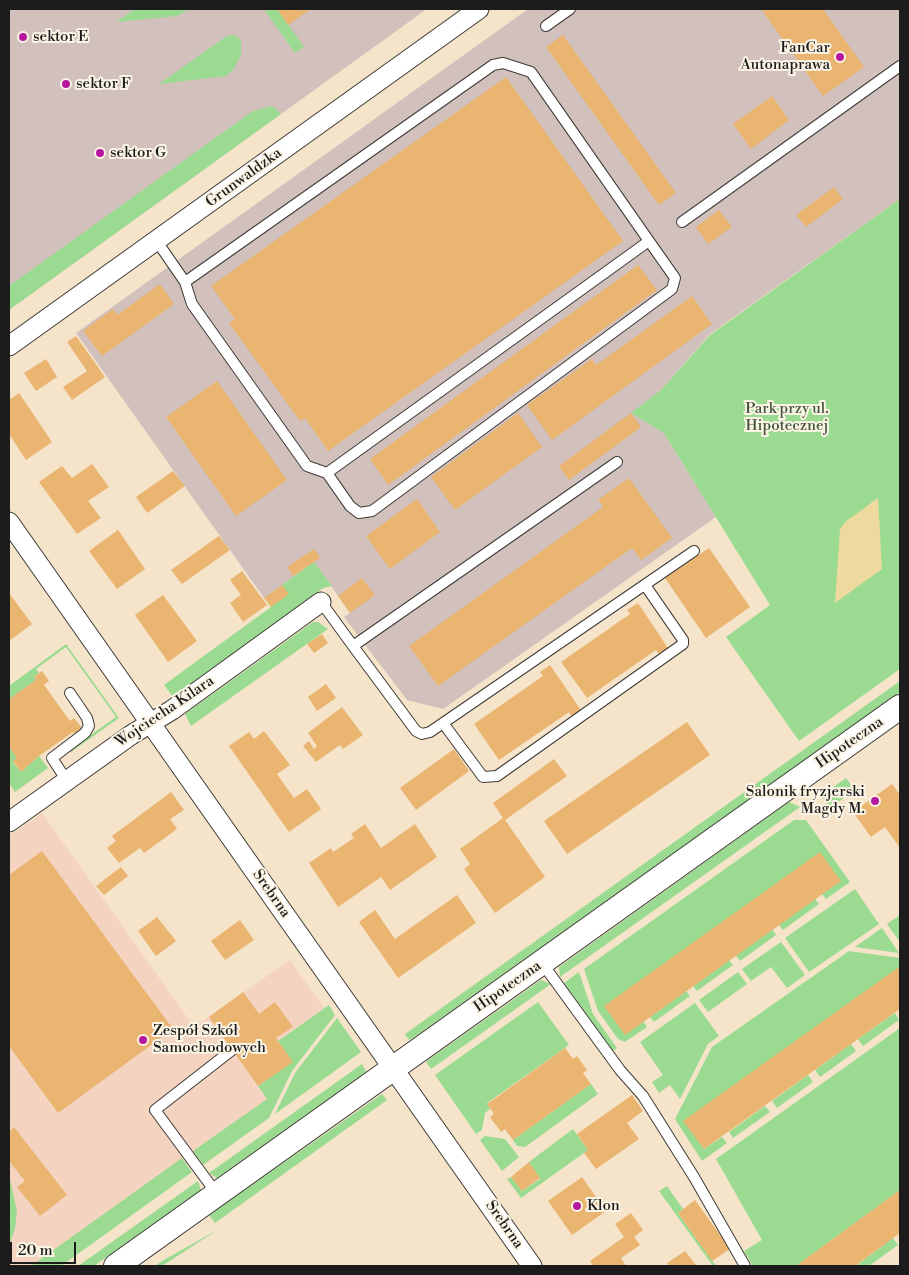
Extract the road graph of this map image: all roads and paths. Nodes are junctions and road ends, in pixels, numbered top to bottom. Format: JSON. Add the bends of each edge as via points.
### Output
{"nodes":[{"id":1,"x":570,"y":9,"type":"edge"},
{"id":2,"x":466,"y":12,"type":"edge"},
{"id":3,"x":546,"y":26,"type":"dead end"},
{"id":4,"x":900,"y":66,"type":"edge"},
{"id":5,"x":682,"y":222,"type":"dead end"},
{"id":6,"x":156,"y":240,"type":"junction"},
{"id":7,"x":649,"y":241,"type":"junction"},
{"id":8,"x":185,"y":282,"type":"junction"},
{"id":9,"x":9,"y":346,"type":"edge"},
{"id":10,"x":617,"y":462,"type":"dead end"},
{"id":11,"x":327,"y":474,"type":"junction"},
{"id":12,"x":9,"y":522,"type":"edge"},
{"id":13,"x":694,"y":551,"type":"dead end"},
{"id":14,"x":645,"y":585,"type":"junction"},
{"id":15,"x":321,"y":602,"type":"joint"},
{"id":16,"x":353,"y":646,"type":"junction"},
{"id":17,"x":70,"y":693,"type":"dead end"},
{"id":18,"x":900,"y":708,"type":"edge"},
{"id":19,"x":151,"y":723,"type":"junction"},
{"id":20,"x":443,"y":723,"type":"junction"},
{"id":21,"x":66,"y":781,"type":"junction"},
{"id":22,"x":9,"y":822,"type":"edge"},
{"id":23,"x":542,"y":963,"type":"junction"},
{"id":24,"x":232,"y":1050,"type":"dead end"},
{"id":25,"x":394,"y":1068,"type":"junction"},
{"id":26,"x":217,"y":1195,"type":"junction"},
{"id":27,"x":116,"y":1266,"type":"edge"},
{"id":28,"x":532,"y":1266,"type":"edge"},
{"id":29,"x":744,"y":1266,"type":"edge"}],
"edges":[{"from":1,"to":3,"type":"lane"},
{"from":2,"to":6,"type":"street","name":"Grunwaldzka"},
{"from":4,"to":5,"type":"lane"},
{"from":6,"to":8,"type":"lane"},
{"from":6,"to":9,"type":"street","name":"Grunwaldzka"},
{"from":7,"to":8,"type":"lane","via":[[531,72],[503,62],[494,65]]},
{"from":7,"to":11,"type":"lane"},
{"from":7,"to":11,"type":"lane","via":[[675,278],[672,289],[372,511],[359,512],[350,506]]},
{"from":8,"to":11,"type":"lane","via":[[192,304],[307,466]]},
{"from":10,"to":16,"type":"lane"},
{"from":12,"to":19,"type":"street","name":"Srebrna"},
{"from":13,"to":14,"type":"lane"},
{"from":14,"to":20,"type":"lane"},
{"from":14,"to":20,"type":"lane","via":[[683,644],[497,776],[483,777]]},
{"from":15,"to":16,"type":"lane"},
{"from":15,"to":19,"type":"street","name":"Wojciecha Kilara"},
{"from":16,"to":20,"type":"lane","via":[[416,731],[422,734],[430,732]]},
{"from":17,"to":21,"type":"lane","via":[[89,724],[85,733],[52,758]]},
{"from":18,"to":23,"type":"street","name":"Hipoteczna"},
{"from":19,"to":21,"type":"street","name":"Wojciecha Kilara"},
{"from":19,"to":25,"type":"street","name":"Srebrna"},
{"from":21,"to":22,"type":"street","name":"Wojciecha Kilara"},
{"from":23,"to":25,"type":"street","name":"Hipoteczna"},
{"from":23,"to":29,"type":"lane","via":[[620,1070],[643,1096]]},
{"from":24,"to":26,"type":"lane","via":[[155,1110]]},
{"from":25,"to":26,"type":"street","name":"Hipoteczna"},
{"from":25,"to":28,"type":"street","name":"Srebrna"},
{"from":26,"to":27,"type":"street","name":"Hipoteczna"}]}
